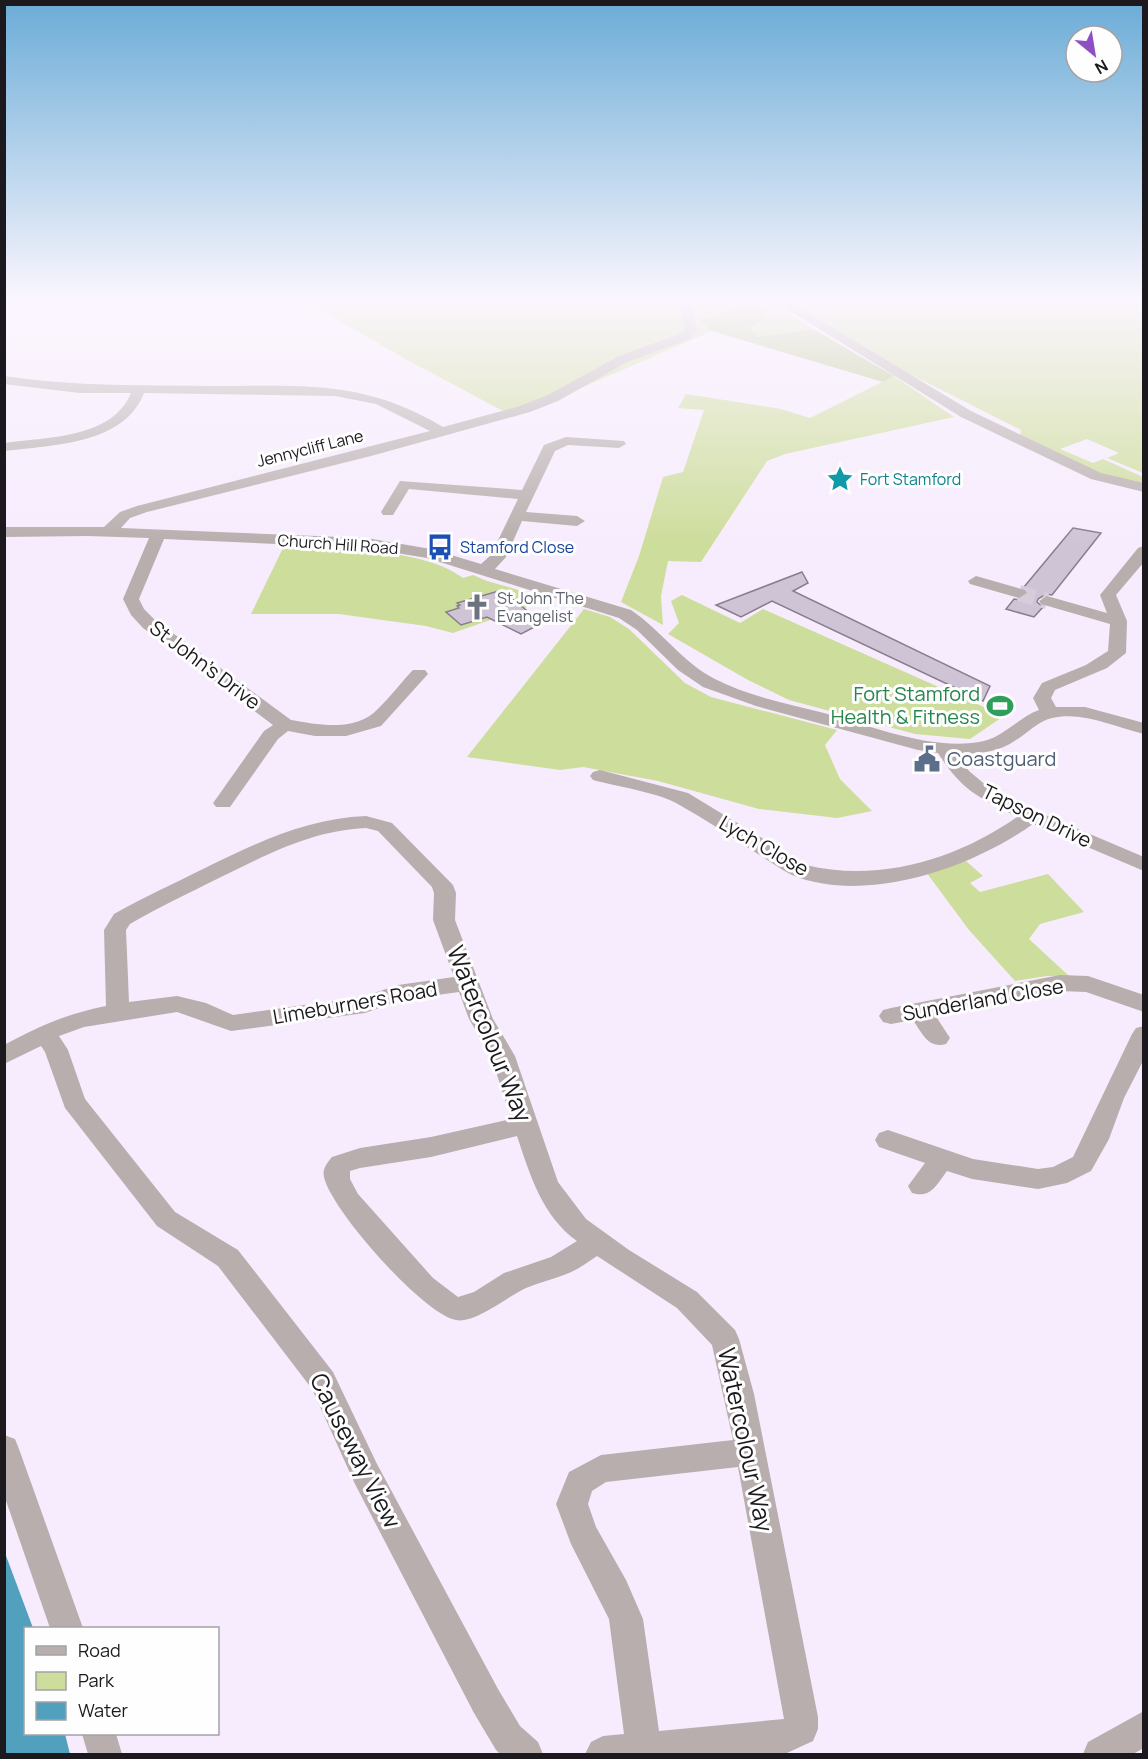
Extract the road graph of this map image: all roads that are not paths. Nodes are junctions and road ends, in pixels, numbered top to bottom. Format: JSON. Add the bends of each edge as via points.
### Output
{"nodes":[{"id":1,"x":11,"y":381,"type":"edge"},
{"id":2,"x":584,"y":381,"type":"edge"},
{"id":3,"x":912,"y":381,"type":"edge"},
{"id":4,"x":139,"y":390,"type":"junction"},
{"id":5,"x":441,"y":432,"type":"junction"},
{"id":6,"x":619,"y":444,"type":"dead end"},
{"id":7,"x":4,"y":447,"type":"edge"},
{"id":8,"x":1143,"y":488,"type":"edge"},
{"id":9,"x":528,"y":495,"type":"junction"},
{"id":10,"x":388,"y":512,"type":"dead end"},
{"id":11,"x":519,"y":516,"type":"junction"},
{"id":12,"x":577,"y":520,"type":"dead end"},
{"id":13,"x":4,"y":532,"type":"edge"},
{"id":14,"x":108,"y":532,"type":"junction"},
{"id":15,"x":158,"y":534,"type":"junction"},
{"id":16,"x":1143,"y":551,"type":"edge"},
{"id":17,"x":484,"y":570,"type":"junction"},
{"id":18,"x":976,"y":580,"type":"dead end"},
{"id":19,"x":1019,"y":593,"type":"tunnel mouth"},
{"id":20,"x":1047,"y":601,"type":"tunnel mouth"},
{"id":21,"x":1119,"y":621,"type":"junction"},
{"id":22,"x":419,"y":674,"type":"dead end"},
{"id":23,"x":1050,"y":712,"type":"junction"},
{"id":24,"x":285,"y":725,"type":"junction"},
{"id":25,"x":1143,"y":729,"type":"edge"},
{"id":26,"x":945,"y":748,"type":"junction"},
{"id":27,"x":600,"y":776,"type":"dead end"},
{"id":28,"x":223,"y":803,"type":"dead end"},
{"id":29,"x":1030,"y":816,"type":"junction"},
{"id":30,"x":1143,"y":865,"type":"edge"},
{"id":31,"x":467,"y":983,"type":"junction"},
{"id":32,"x":1143,"y":1004,"type":"edge"},
{"id":33,"x":118,"y":1012,"type":"junction"},
{"id":34,"x":920,"y":1012,"type":"junction"},
{"id":35,"x":891,"y":1016,"type":"dead end"},
{"id":36,"x":44,"y":1034,"type":"junction"},
{"id":37,"x":1143,"y":1034,"type":"edge"},
{"id":38,"x":938,"y":1038,"type":"dead end"},
{"id":39,"x":4,"y":1056,"type":"edge"},
{"id":40,"x":526,"y":1125,"type":"junction"},
{"id":41,"x":888,"y":1140,"type":"dead end"},
{"id":42,"x":942,"y":1159,"type":"junction"},
{"id":43,"x":921,"y":1186,"type":"dead end"},
{"id":44,"x":598,"y":1242,"type":"junction"},
{"id":45,"x":4,"y":1449,"type":"edge"},
{"id":46,"x":750,"y":1452,"type":"junction"},
{"id":47,"x":66,"y":1627,"type":"edge"},
{"id":48,"x":1143,"y":1728,"type":"edge"},
{"id":49,"x":99,"y":1735,"type":"edge"},
{"id":50,"x":644,"y":1749,"type":"junction"},
{"id":51,"x":105,"y":1755,"type":"edge"},
{"id":52,"x":526,"y":1755,"type":"edge"},
{"id":53,"x":603,"y":1755,"type":"edge"},
{"id":54,"x":1100,"y":1755,"type":"edge"}],
"edges":[{"from":1,"to":4,"type":"street","via":[[51,387]]},
{"from":2,"to":5,"type":"street","name":"Jennycliff Lane","via":[[525,409]]},
{"from":3,"to":8,"type":"street","via":[[966,414],[1096,476]]},
{"from":4,"to":5,"type":"street","via":[[345,393],[392,404]]},
{"from":4,"to":7,"type":"street","via":[[130,410],[105,426],[58,439]]},
{"from":5,"to":14,"type":"street","name":"Jennycliff Lane","via":[[125,514]]},
{"from":6,"to":9,"type":"street","via":[[554,444]]},
{"from":9,"to":10,"type":"street","via":[[405,484]]},
{"from":9,"to":11,"type":"street"},
{"from":11,"to":12,"type":"street"},
{"from":11,"to":17,"type":"street","via":[[498,557]]},
{"from":13,"to":14,"type":"street","name":"Church Hill Road"},
{"from":14,"to":15,"type":"street","name":"Church Hill Road"},
{"from":15,"to":17,"type":"street","name":"Church Hill Road","via":[[366,543],[420,552]]},
{"from":15,"to":24,"type":"street","name":"St John's Drive","via":[[130,599],[137,611],[148,624]]},
{"from":16,"to":21,"type":"street","via":[[1108,595]]},
{"from":17,"to":26,"type":"street","name":"Church Hill Road","via":[[625,614],[684,666],[709,683],[739,695],[893,738]]},
{"from":18,"to":19,"type":"street"},
{"from":20,"to":21,"type":"street"},
{"from":21,"to":23,"type":"street","via":[[1117,653],[1086,672],[1047,687],[1042,698]]},
{"from":22,"to":24,"type":"street","name":"St John's Drive","via":[[374,722],[346,730]]},
{"from":23,"to":25,"type":"street","via":[[1090,714]]},
{"from":23,"to":26,"type":"street","name":"Church Hill Road","via":[[1006,739],[970,748]]},
{"from":24,"to":28,"type":"street","name":"St John's Drive","via":[[270,735]]},
{"from":26,"to":29,"type":"street","name":"Tapson Drive","via":[[962,775],[981,791]]},
{"from":27,"to":29,"type":"street","name":"Lych Close","via":[[681,798],[798,870],[849,880],[890,875],[946,860],[996,840]]},
{"from":29,"to":30,"type":"street","name":"Tapson Drive"},
{"from":31,"to":33,"type":"street","name":"Limeburners Road","via":[[398,993],[365,1005],[231,1023],[177,1004]]},
{"from":31,"to":33,"type":"street","name":"Watercolour Way","via":[[444,920],[442,885],[385,827],[375,822],[358,822],[280,841],[122,919],[116,930]]},
{"from":31,"to":40,"type":"street","name":"Watercolour Way","via":[[481,1019],[503,1056]]},
{"from":32,"to":34,"type":"street","name":"Sunderland Close","via":[[1088,984],[1060,983]]},
{"from":33,"to":36,"type":"street","name":"Limeburners Road","via":[[81,1019]]},
{"from":34,"to":35,"type":"street","name":"Sunderland Close"},
{"from":34,"to":38,"type":"street"},
{"from":36,"to":39,"type":"street","name":"Limeburners Road"},
{"from":36,"to":52,"type":"street","name":"Causeway View","via":[[56,1050],[74,1102],[166,1219],[228,1258],[323,1381],[366,1474],[486,1701],[508,1738]]},
{"from":37,"to":42,"type":"street","via":[[1082,1164],[1058,1176],[1038,1179],[972,1169]]},
{"from":40,"to":44,"type":"street","name":"Watercolour Way","via":[[546,1186],[577,1227]]},
{"from":40,"to":44,"type":"street","via":[[360,1158],[341,1164],[336,1179],[348,1201],[423,1286],[458,1309],[484,1300],[513,1281],[561,1265]]},
{"from":41,"to":42,"type":"street"},
{"from":42,"to":43,"type":"street"},
{"from":44,"to":46,"type":"street","name":"Watercolour Way","via":[[687,1300],[725,1339]]},
{"from":45,"to":47,"type":"street"},
{"from":46,"to":50,"type":"street","name":"Watercolour Way","via":[[801,1729],[787,1736]]},
{"from":46,"to":50,"type":"street","via":[[602,1469],[580,1482],[572,1504],[582,1533],[626,1619]]},
{"from":48,"to":54,"type":"street"},
{"from":49,"to":51,"type":"street"},
{"from":50,"to":53,"type":"street"}]}
